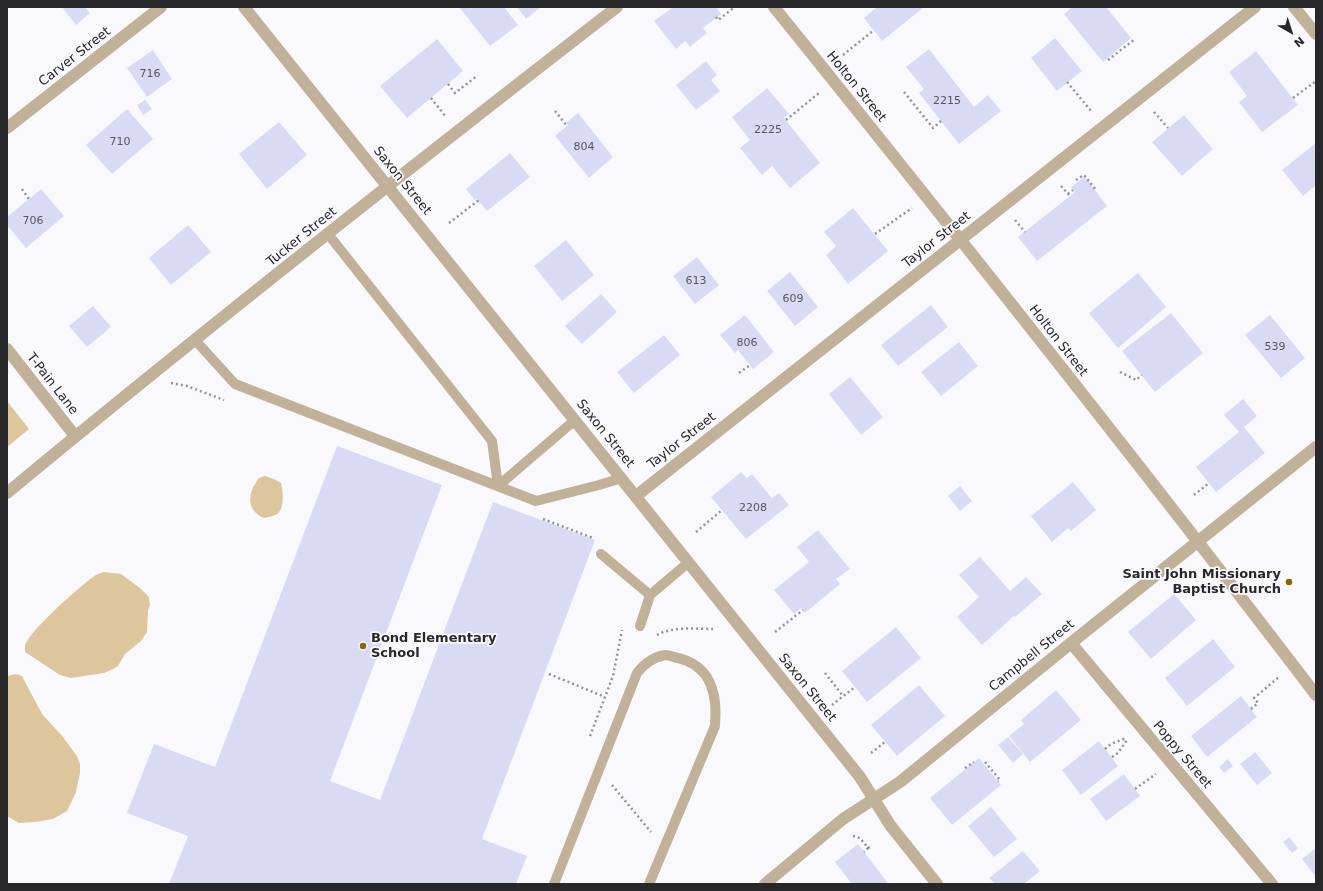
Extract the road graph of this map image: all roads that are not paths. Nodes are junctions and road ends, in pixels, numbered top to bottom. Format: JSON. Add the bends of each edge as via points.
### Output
{"nodes":[{"id":1,"x":161,"y":7,"type":"edge"},
{"id":2,"x":244,"y":7,"type":"edge"},
{"id":3,"x":617,"y":7,"type":"edge"},
{"id":4,"x":774,"y":7,"type":"edge"},
{"id":5,"x":1255,"y":7,"type":"edge"},
{"id":6,"x":1294,"y":7,"type":"edge"},
{"id":7,"x":1316,"y":34,"type":"edge"},
{"id":8,"x":7,"y":128,"type":"edge"},
{"id":9,"x":388,"y":186,"type":"junction"},
{"id":10,"x":328,"y":234,"type":"junction"},
{"id":11,"x":960,"y":239,"type":"junction"},
{"id":12,"x":195,"y":340,"type":"junction"},
{"id":13,"x":7,"y":349,"type":"edge"},
{"id":14,"x":575,"y":420,"type":"junction"},
{"id":15,"x":75,"y":436,"type":"junction"},
{"id":16,"x":1316,"y":448,"type":"edge"},
{"id":17,"x":622,"y":478,"type":"junction"},
{"id":18,"x":498,"y":486,"type":"junction"},
{"id":19,"x":7,"y":493,"type":"edge"},
{"id":20,"x":636,"y":496,"type":"junction"},
{"id":21,"x":1198,"y":541,"type":"junction"},
{"id":22,"x":600,"y":554,"type":"dead end"},
{"id":23,"x":689,"y":562,"type":"junction"},
{"id":24,"x":650,"y":595,"type":"junction"},
{"id":25,"x":640,"y":626,"type":"dead end"},
{"id":26,"x":1071,"y":643,"type":"junction"},
{"id":27,"x":1316,"y":695,"type":"edge"},
{"id":28,"x":874,"y":799,"type":"junction"},
{"id":29,"x":554,"y":884,"type":"edge"},
{"id":30,"x":650,"y":884,"type":"edge"},
{"id":31,"x":764,"y":884,"type":"edge"},
{"id":32,"x":937,"y":884,"type":"edge"},
{"id":33,"x":1272,"y":884,"type":"edge"}],
"edges":[{"from":1,"to":8,"type":"street","name":"Carver Street"},
{"from":2,"to":9,"type":"street","name":"Saxon Street"},
{"from":3,"to":9,"type":"street","name":"Tucker Street"},
{"from":4,"to":11,"type":"street","name":"Holton Street"},
{"from":5,"to":11,"type":"street","name":"Taylor Street"},
{"from":6,"to":7,"type":"street"},
{"from":9,"to":10,"type":"street","name":"Tucker Street"},
{"from":9,"to":14,"type":"street","name":"Saxon Street"},
{"from":10,"to":12,"type":"street","name":"Tucker Street"},
{"from":10,"to":18,"type":"lane","via":[[492,441]]},
{"from":11,"to":20,"type":"street","name":"Taylor Street"},
{"from":11,"to":21,"type":"street","name":"Holton Street"},
{"from":12,"to":15,"type":"street","name":"Tucker Street"},
{"from":12,"to":18,"type":"lane","via":[[235,384]]},
{"from":13,"to":15,"type":"street","name":"T-Pain Lane"},
{"from":14,"to":17,"type":"street","name":"Saxon Street"},
{"from":14,"to":18,"type":"lane"},
{"from":15,"to":19,"type":"street","name":"Tucker Street"},
{"from":16,"to":21,"type":"street","name":"Campbell Street"},
{"from":17,"to":18,"type":"lane","via":[[536,501]]},
{"from":17,"to":20,"type":"street","name":"Saxon Street"},
{"from":20,"to":23,"type":"street","name":"Saxon Street"},
{"from":21,"to":26,"type":"street","name":"Campbell Street"},
{"from":21,"to":27,"type":"street","name":"Holton Street"},
{"from":22,"to":24,"type":"lane"},
{"from":23,"to":24,"type":"lane"},
{"from":23,"to":28,"type":"street","name":"Saxon Street","via":[[860,777]]},
{"from":24,"to":25,"type":"lane"},
{"from":26,"to":28,"type":"street","name":"Campbell Street","via":[[900,782]]},
{"from":26,"to":33,"type":"street","name":"Poppy Street"},
{"from":28,"to":31,"type":"street","name":"Campbell Street","via":[[843,819]]},
{"from":28,"to":32,"type":"street","name":"Saxon Street","via":[[890,825]]},
{"from":29,"to":30,"type":"lane","via":[[637,673],[644,664],[666,655],[686,659],[702,670],[714,694],[715,726]]}]}
